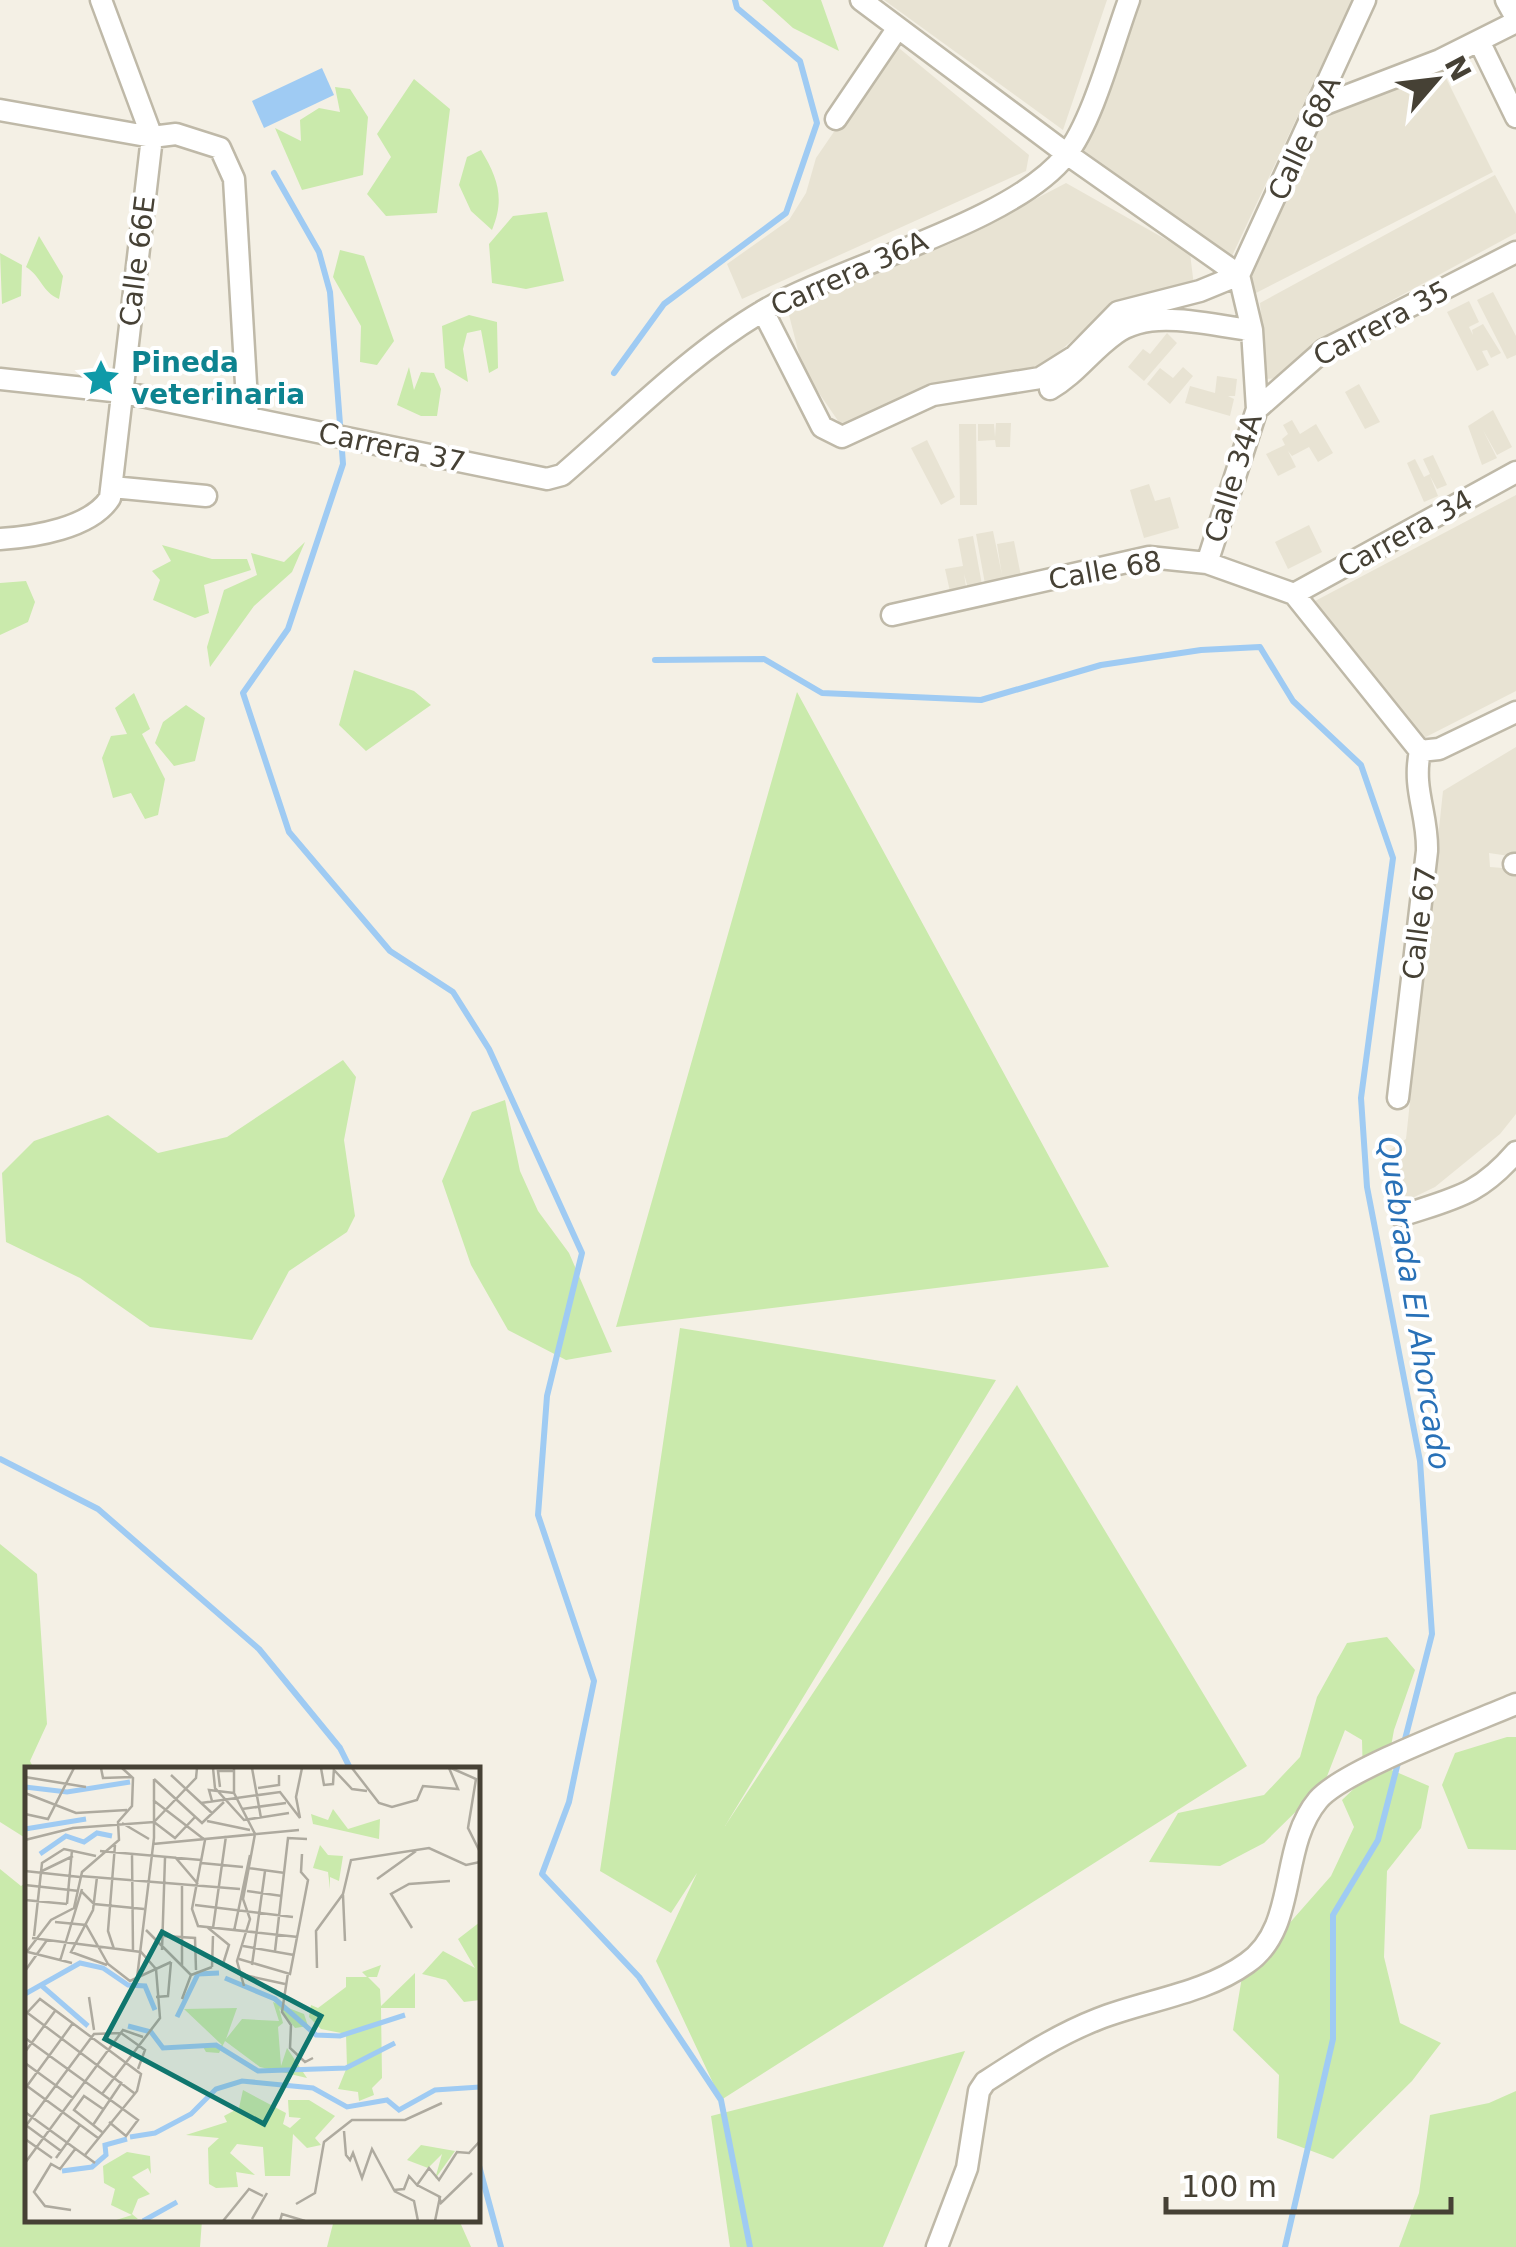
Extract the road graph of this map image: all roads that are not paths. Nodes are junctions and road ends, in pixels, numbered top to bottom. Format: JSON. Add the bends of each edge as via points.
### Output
{"nodes":[{"id":1,"x":101,"y":0,"type":"edge"},
{"id":2,"x":862,"y":0,"type":"edge"},
{"id":3,"x":1130,"y":0,"type":"edge"},
{"id":4,"x":1365,"y":0,"type":"edge"},
{"id":5,"x":1506,"y":0,"type":"edge"},
{"id":6,"x":1516,"y":20,"type":"edge"},
{"id":7,"x":897,"y":29,"type":"junction"},
{"id":8,"x":1479,"y":40,"type":"junction"},
{"id":9,"x":1320,"y":106,"type":"junction"},
{"id":10,"x":0,"y":110,"type":"edge"},
{"id":11,"x":1516,"y":117,"type":"edge"},
{"id":12,"x":836,"y":119,"type":"dead end"},
{"id":13,"x":152,"y":137,"type":"junction"},
{"id":14,"x":1067,"y":154,"type":"junction"},
{"id":15,"x":1516,"y":252,"type":"edge"},
{"id":16,"x":1239,"y":275,"type":"junction"},
{"id":17,"x":763,"y":310,"type":"junction"},
{"id":18,"x":1252,"y":330,"type":"junction"},
{"id":19,"x":0,"y":379,"type":"edge"},
{"id":20,"x":1050,"y":389,"type":"dead end"},
{"id":21,"x":122,"y":392,"type":"junction"},
{"id":22,"x":1257,"y":410,"type":"junction"},
{"id":23,"x":248,"y":418,"type":"junction"},
{"id":24,"x":1516,"y":472,"type":"edge"},
{"id":25,"x":546,"y":479,"type":"joint"},
{"id":26,"x":112,"y":487,"type":"junction"},
{"id":27,"x":206,"y":496,"type":"dead end"},
{"id":28,"x":0,"y":539,"type":"edge"},
{"id":29,"x":1207,"y":563,"type":"junction"},
{"id":30,"x":1294,"y":594,"type":"junction"},
{"id":31,"x":892,"y":615,"type":"dead end"},
{"id":32,"x":1516,"y":712,"type":"edge"},
{"id":33,"x":1420,"y":751,"type":"junction"},
{"id":34,"x":1398,"y":1098,"type":"dead end"},
{"id":35,"x":1516,"y":1152,"type":"edge"},
{"id":36,"x":1402,"y":1216,"type":"dead end"},
{"id":37,"x":1516,"y":1704,"type":"edge"},
{"id":38,"x":937,"y":2247,"type":"edge"}],
"edges":[{"from":1,"to":13,"type":"street","name":"Calle 66E"},
{"from":2,"to":7,"type":"street"},
{"from":3,"to":14,"type":"street"},
{"from":4,"to":9,"type":"street","name":"Calle 68A"},
{"from":5,"to":6,"type":"street"},
{"from":6,"to":8,"type":"street"},
{"from":7,"to":12,"type":"street"},
{"from":7,"to":14,"type":"street"},
{"from":8,"to":9,"type":"street"},
{"from":8,"to":11,"type":"street"},
{"from":9,"to":16,"type":"street","name":"Calle 68A"},
{"from":10,"to":13,"type":"street"},
{"from":13,"to":21,"type":"street","name":"Calle 66E"},
{"from":13,"to":23,"type":"street","via":[[199,140],[220,148],[230,162]]},
{"from":14,"to":16,"type":"street"},
{"from":14,"to":17,"type":"street","name":"Carrera 36A","via":[[997,206]]},
{"from":15,"to":22,"type":"street","name":"Carrera 35","via":[[1324,350]]},
{"from":16,"to":17,"type":"street","via":[[1118,312],[1075,356],[1040,378],[933,395],[842,437],[822,426]]},
{"from":16,"to":18,"type":"street","name":"Calle 34A"},
{"from":17,"to":25,"type":"street","name":"Carrera 36A","via":[[562,475]]},
{"from":18,"to":20,"type":"street","via":[[1131,324]]},
{"from":18,"to":22,"type":"street","name":"Calle 34A"},
{"from":19,"to":21,"type":"street","name":"Carrera 37"},
{"from":21,"to":23,"type":"street","name":"Carrera 37"},
{"from":21,"to":26,"type":"street","name":"Calle 66E"},
{"from":22,"to":29,"type":"street","name":"Calle 34A"},
{"from":23,"to":25,"type":"street","name":"Carrera 37"},
{"from":24,"to":30,"type":"street","name":"Carrera 34"},
{"from":26,"to":27,"type":"street"},
{"from":26,"to":28,"type":"street","via":[[102,512]]},
{"from":29,"to":30,"type":"street","name":"Calle 68"},
{"from":29,"to":31,"type":"street","name":"Calle 68","via":[[1149,557]]},
{"from":30,"to":33,"type":"street"},
{"from":32,"to":33,"type":"street","via":[[1439,750]]},
{"from":33,"to":34,"type":"street","name":"Calle 67","via":[[1414,781],[1428,824],[1428,851]]},
{"from":35,"to":36,"type":"street","via":[[1469,1194]]},
{"from":37,"to":38,"type":"street","via":[[1408,1750],[1319,1799],[1289,1860],[1276,1929],[1248,1963],[1082,2026],[985,2082],[978,2091],[968,2168]]}]}
